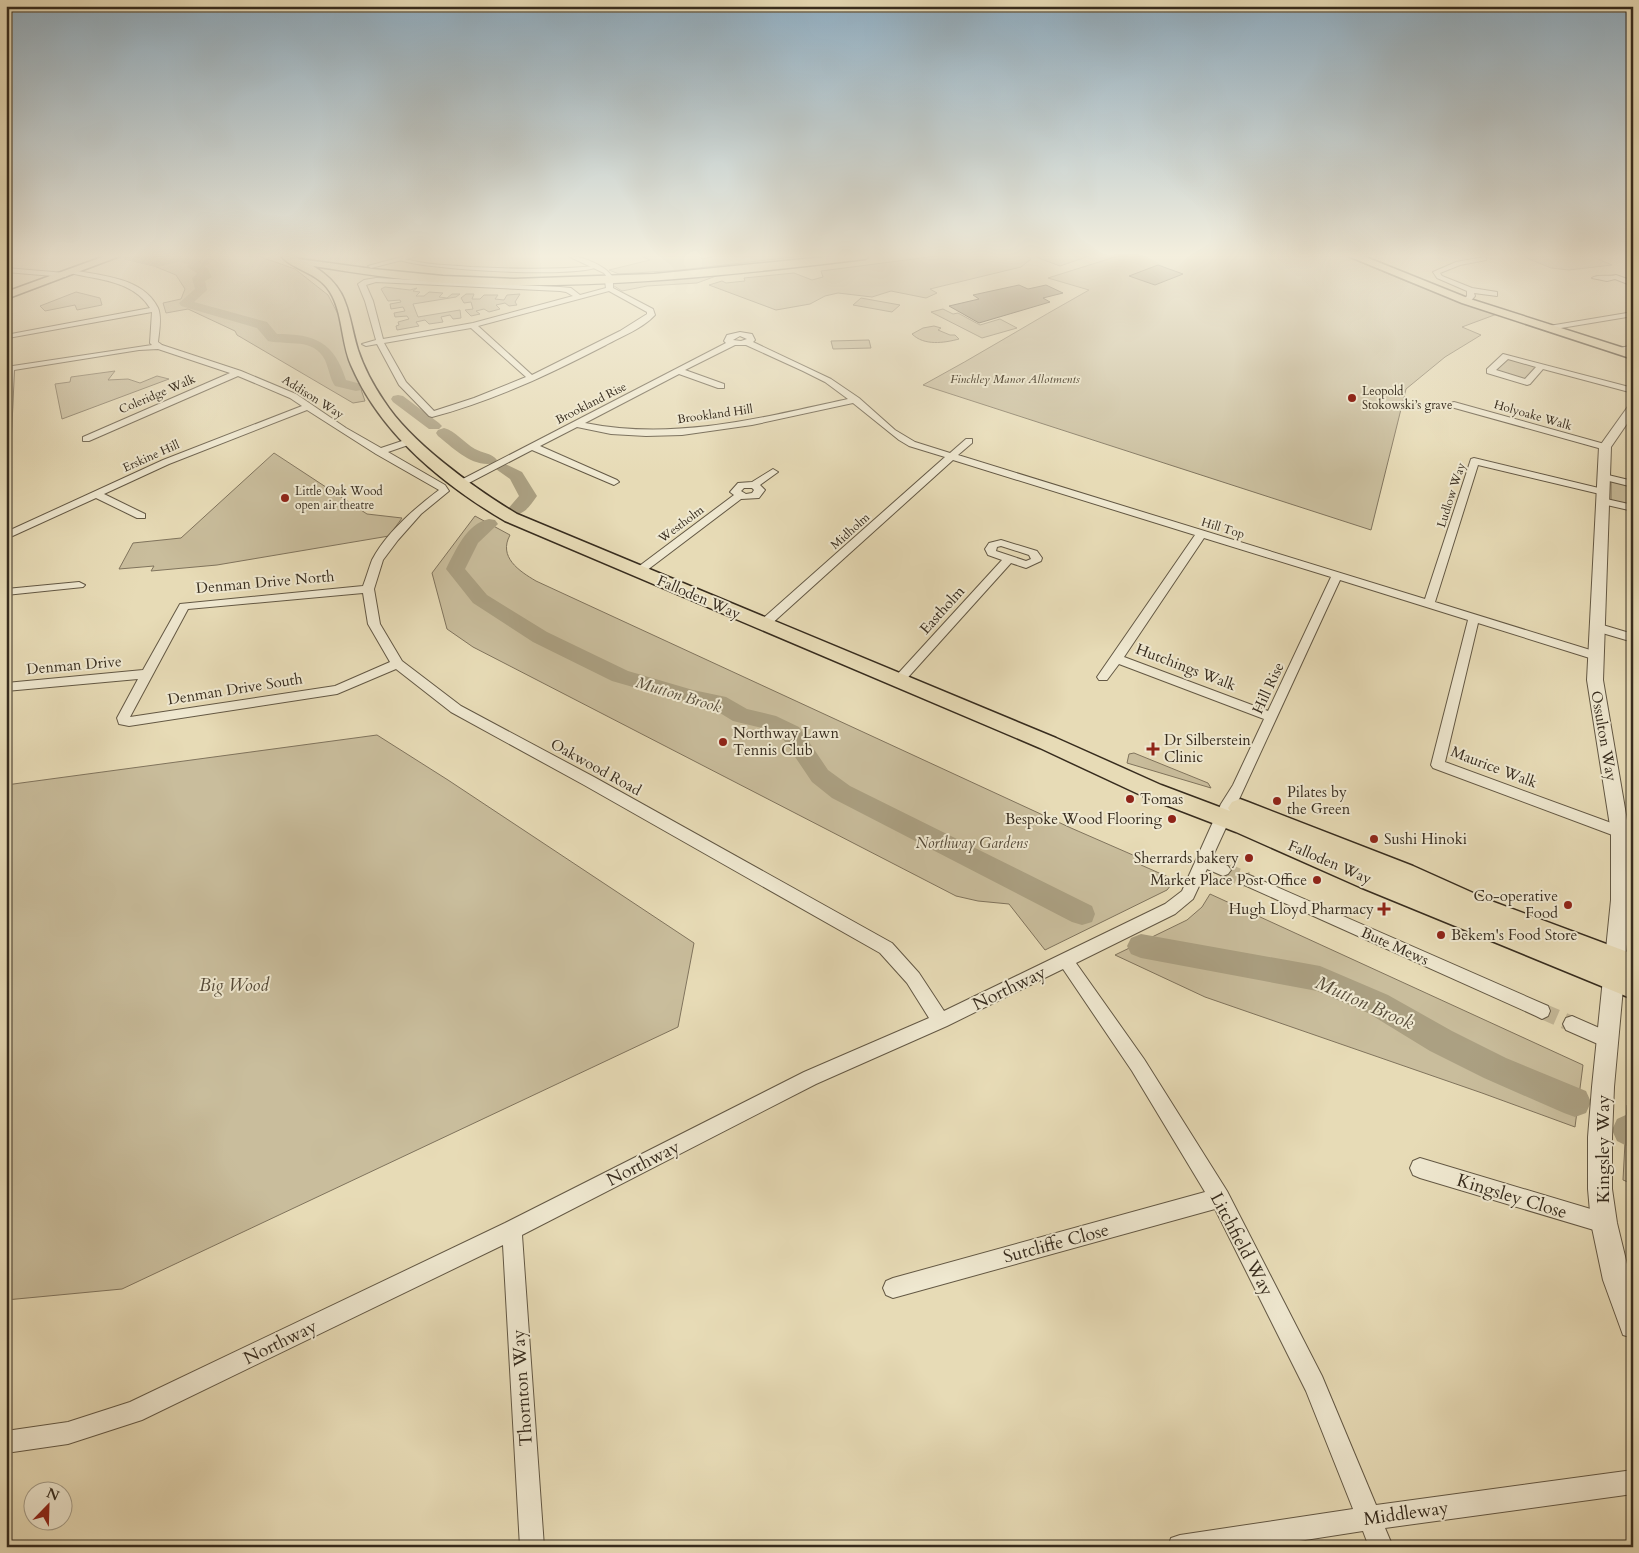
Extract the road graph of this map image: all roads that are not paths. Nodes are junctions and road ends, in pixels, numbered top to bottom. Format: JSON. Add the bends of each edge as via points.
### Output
{"nodes":[{"id":1,"x":51,"y":328,"type":"edge"},
{"id":2,"x":156,"y":328,"type":"edge"},
{"id":3,"x":346,"y":328,"type":"edge"},
{"id":4,"x":376,"y":328,"type":"edge"},
{"id":5,"x":454,"y":328,"type":"edge"},
{"id":6,"x":477,"y":328,"type":"edge"},
{"id":7,"x":628,"y":328,"type":"edge"},
{"id":8,"x":1550,"y":328,"type":"edge"},
{"id":9,"x":11,"y":336,"type":"dead end"},
{"id":10,"x":380,"y":342,"type":"junction"},
{"id":11,"x":157,"y":345,"type":"junction"},
{"id":12,"x":351,"y":346,"type":"junction"},
{"id":13,"x":1633,"y":347,"type":"edge"},
{"id":14,"x":367,"y":348,"type":"junction"},
{"id":15,"x":1616,"y":350,"type":"junction"},
{"id":16,"x":1633,"y":355,"type":"edge"},
{"id":17,"x":1541,"y":366,"type":"junction"},
{"id":18,"x":8,"y":369,"type":"edge"},
{"id":19,"x":679,"y":371,"type":"junction"},
{"id":20,"x":238,"y":373,"type":"junction"},
{"id":21,"x":531,"y":378,"type":"junction"},
{"id":22,"x":721,"y":386,"type":"dead end"},
{"id":23,"x":1633,"y":391,"type":"edge"},
{"id":24,"x":856,"y":400,"type":"junction"},
{"id":25,"x":1454,"y":405,"type":"dead end"},
{"id":26,"x":309,"y":406,"type":"junction"},
{"id":27,"x":379,"y":406,"type":"junction"},
{"id":28,"x":1633,"y":408,"type":"edge"},
{"id":29,"x":1628,"y":421,"type":"edge"},
{"id":30,"x":577,"y":424,"type":"junction"},
{"id":31,"x":6,"y":435,"type":"edge"},
{"id":32,"x":86,"y":439,"type":"dead end"},
{"id":33,"x":411,"y":441,"type":"junction"},
{"id":34,"x":970,"y":441,"type":"dead end"},
{"id":35,"x":533,"y":447,"type":"junction"},
{"id":36,"x":1605,"y":447,"type":"junction"},
{"id":37,"x":379,"y":452,"type":"junction"},
{"id":38,"x":952,"y":457,"type":"junction"},
{"id":39,"x":773,"y":472,"type":"dead end"},
{"id":40,"x":1604,"y":477,"type":"junction"},
{"id":41,"x":614,"y":482,"type":"dead end"},
{"id":42,"x":1633,"y":484,"type":"edge"},
{"id":43,"x":452,"y":487,"type":"junction"},
{"id":44,"x":95,"y":494,"type":"junction"},
{"id":45,"x":1603,"y":496,"type":"junction"},
{"id":46,"x":1633,"y":508,"type":"edge"},
{"id":47,"x":141,"y":516,"type":"dead end"},
{"id":48,"x":1201,"y":534,"type":"junction"},
{"id":49,"x":6,"y":536,"type":"edge"},
{"id":50,"x":1008,"y":560,"type":"dead end"},
{"id":51,"x":638,"y":572,"type":"junction"},
{"id":52,"x":1338,"y":576,"type":"junction"},
{"id":53,"x":79,"y":585,"type":"dead end"},
{"id":54,"x":368,"y":589,"type":"junction"},
{"id":55,"x":6,"y":592,"type":"edge"},
{"id":56,"x":1429,"y":605,"type":"junction"},
{"id":57,"x":1474,"y":618,"type":"junction"},
{"id":58,"x":764,"y":624,"type":"junction"},
{"id":59,"x":1596,"y":627,"type":"junction"},
{"id":60,"x":1633,"y":638,"type":"edge"},
{"id":61,"x":1596,"y":656,"type":"junction"},
{"id":62,"x":1117,"y":658,"type":"junction"},
{"id":63,"x":397,"y":664,"type":"junction"},
{"id":64,"x":145,"y":674,"type":"junction"},
{"id":65,"x":1103,"y":677,"type":"dead end"},
{"id":66,"x":898,"y":681,"type":"junction"},
{"id":67,"x":6,"y":687,"type":"edge"},
{"id":68,"x":1272,"y":717,"type":"junction"},
{"id":69,"x":1225,"y":811,"type":"junction"},
{"id":70,"x":1620,"y":832,"type":"junction"},
{"id":71,"x":1204,"y":861,"type":"junction"},
{"id":72,"x":1223,"y":870,"type":"tunnel mouth"},
{"id":73,"x":1247,"y":880,"type":"tunnel mouth"},
{"id":74,"x":1627,"y":902,"type":"edge"},
{"id":75,"x":1066,"y":960,"type":"junction"},
{"id":76,"x":1622,"y":972,"type":"edge"},
{"id":77,"x":1542,"y":1011,"type":"tunnel mouth"},
{"id":78,"x":941,"y":1021,"type":"junction"},
{"id":79,"x":1572,"y":1024,"type":"tunnel mouth"},
{"id":80,"x":1607,"y":1040,"type":"junction"},
{"id":81,"x":1420,"y":1168,"type":"dead end"},
{"id":82,"x":1220,"y":1198,"type":"junction"},
{"id":83,"x":1604,"y":1223,"type":"junction"},
{"id":84,"x":512,"y":1230,"type":"junction"},
{"id":85,"x":893,"y":1288,"type":"dead end"},
{"id":86,"x":1633,"y":1325,"type":"edge"},
{"id":87,"x":6,"y":1442,"type":"edge"},
{"id":88,"x":1633,"y":1482,"type":"edge"},
{"id":89,"x":1371,"y":1518,"type":"junction"},
{"id":90,"x":532,"y":1547,"type":"edge"},
{"id":91,"x":1180,"y":1547,"type":"edge"},
{"id":92,"x":1381,"y":1547,"type":"edge"}],
"edges":[{"from":1,"to":9,"type":"street"},
{"from":2,"to":11,"type":"street"},
{"from":3,"to":12,"type":"highway","name":"Falloden Way"},
{"from":4,"to":10,"type":"street"},
{"from":5,"to":10,"type":"street"},
{"from":6,"to":21,"type":"street"},
{"from":7,"to":21,"type":"street"},
{"from":8,"to":15,"type":"main road"},
{"from":10,"to":14,"type":"street"},
{"from":10,"to":21,"type":"street","via":[[402,383],[432,414],[459,407]]},
{"from":11,"to":18,"type":"street"},
{"from":11,"to":20,"type":"street","name":"Addison Way"},
{"from":12,"to":14,"type":"highway"},
{"from":12,"to":27,"type":"highway","name":"Falloden Way"},
{"from":13,"to":15,"type":"street"},
{"from":14,"to":27,"type":"highway"},
{"from":15,"to":16,"type":"main road"},
{"from":17,"to":17,"type":"street","via":[[1506,356],[1490,371],[1527,382]]},
{"from":17,"to":23,"type":"street"},
{"from":18,"to":31,"type":"street"},
{"from":19,"to":22,"type":"street"},
{"from":19,"to":24,"type":"street","name":"Brookland Rise","via":[[732,343],[729,338],[740,334],[751,337],[748,343],[824,378]]},
{"from":19,"to":30,"type":"street","name":"Brookland Rise"},
{"from":20,"to":26,"type":"street","name":"Addison Way"},
{"from":20,"to":32,"type":"street","name":"Coleridge Walk"},
{"from":24,"to":30,"type":"street","name":"Brookland Hill","via":[[773,418],[679,432],[620,433]]},
{"from":24,"to":38,"type":"street","name":"Hill Top","via":[[899,437]]},
{"from":25,"to":36,"type":"street","name":"Holyoake Walk"},
{"from":26,"to":37,"type":"street","name":"Addison Way"},
{"from":26,"to":44,"type":"street","name":"Erskine Hill","via":[[166,462]]},
{"from":27,"to":33,"type":"highway","name":"Falloden Way"},
{"from":28,"to":29,"type":"street"},
{"from":29,"to":36,"type":"street"},
{"from":30,"to":35,"type":"street","name":"Brookland Rise"},
{"from":33,"to":37,"type":"street"},
{"from":33,"to":43,"type":"highway","name":"Falloden Way"},
{"from":34,"to":38,"type":"street","name":"Midholm"},
{"from":35,"to":41,"type":"street"},
{"from":35,"to":43,"type":"street","name":"Brookland Rise"},
{"from":36,"to":40,"type":"street","name":"Ossulton Way"},
{"from":37,"to":43,"type":"street","name":"Addison Way","via":[[434,482]]},
{"from":38,"to":48,"type":"street","name":"Hill Top"},
{"from":38,"to":58,"type":"street","name":"Midholm"},
{"from":39,"to":51,"type":"street","name":"Westholm","via":[[754,485],[760,490],[758,493],[750,497],[739,496]]},
{"from":40,"to":42,"type":"street"},
{"from":40,"to":45,"type":"street","name":"Ossulton Way"},
{"from":43,"to":51,"type":"highway","name":"Falloden Way","via":[[518,522]]},
{"from":43,"to":54,"type":"street","name":"Oakwood Road","via":[[417,512],[394,538],[378,560]]},
{"from":44,"to":47,"type":"street"},
{"from":44,"to":49,"type":"street","name":"Erskine Hill"},
{"from":45,"to":46,"type":"street"},
{"from":45,"to":56,"type":"street","name":"Ludlow Way","via":[[1474,461]]},
{"from":45,"to":59,"type":"street","name":"Ossulton Way"},
{"from":48,"to":52,"type":"street","name":"Hill Top"},
{"from":48,"to":62,"type":"street","name":"Hutchings Walk"},
{"from":50,"to":66,"type":"street","name":"Eastholm"},
{"from":51,"to":58,"type":"highway","name":"Falloden Way"},
{"from":52,"to":56,"type":"street","name":"Hill Top"},
{"from":52,"to":68,"type":"street","name":"Hill Rise"},
{"from":53,"to":55,"type":"street"},
{"from":54,"to":63,"type":"street","name":"Oakwood Road","via":[[374,624]]},
{"from":54,"to":64,"type":"street","name":"Denman Drive North","via":[[184,606]]},
{"from":56,"to":57,"type":"street","name":"Hill Top"},
{"from":57,"to":61,"type":"street","name":"Hill Top"},
{"from":57,"to":70,"type":"street","name":"Maurice Walk","via":[[1438,765]]},
{"from":58,"to":66,"type":"highway","name":"Falloden Way"},
{"from":59,"to":60,"type":"street"},
{"from":59,"to":61,"type":"street","name":"Ossulton Way"},
{"from":61,"to":70,"type":"street","name":"Ossulton Way","via":[[1595,685]]},
{"from":62,"to":65,"type":"street","name":"Hutchings Walk"},
{"from":62,"to":68,"type":"street","name":"Hutchings Walk"},
{"from":63,"to":64,"type":"street","name":"Denman Drive South","via":[[337,690],[124,721]]},
{"from":63,"to":78,"type":"street","name":"Oakwood Road","via":[[456,709],[886,948],[913,978]]},
{"from":64,"to":67,"type":"street","name":"Denman Drive"},
{"from":66,"to":69,"type":"highway","name":"Falloden Way","via":[[1048,743],[1162,780]]},
{"from":68,"to":69,"type":"street","name":"Hill Rise"},
{"from":69,"to":71,"type":"street","name":"Northway"},
{"from":69,"to":76,"type":"highway","name":"Falloden Way","via":[[1282,824],[1444,890]]},
{"from":70,"to":74,"type":"street","name":"Ossulton Way"},
{"from":71,"to":72,"type":"street"},
{"from":71,"to":75,"type":"street","name":"Northway","via":[[1188,895],[1170,909]]},
{"from":73,"to":77,"type":"street","name":"Bute Mews"},
{"from":74,"to":76,"type":"street","name":"Ossulton Way"},
{"from":75,"to":78,"type":"street","name":"Northway"},
{"from":75,"to":82,"type":"street","name":"Litchfield Way","via":[[1138,1065]]},
{"from":76,"to":80,"type":"street","name":"Kingsley Way"},
{"from":78,"to":84,"type":"street","name":"Northway","via":[[810,1078]]},
{"from":79,"to":80,"type":"street"},
{"from":80,"to":83,"type":"street","name":"Kingsley Way","via":[[1600,1137]]},
{"from":81,"to":83,"type":"street","name":"Kingsley Close"},
{"from":82,"to":85,"type":"street","name":"Sutcliffe Close"},
{"from":82,"to":89,"type":"street","name":"Litchfield Way","via":[[1314,1384]]},
{"from":83,"to":86,"type":"street","name":"Kingsley Way","via":[[1616,1280]]},
{"from":84,"to":87,"type":"street","name":"Northway","via":[[134,1412],[68,1433]]},
{"from":84,"to":90,"type":"street","name":"Thornton Way"},
{"from":88,"to":89,"type":"street","name":"Middleway"},
{"from":89,"to":91,"type":"street","name":"Middleway"},
{"from":89,"to":92,"type":"street","name":"Litchfield Way"}]}
